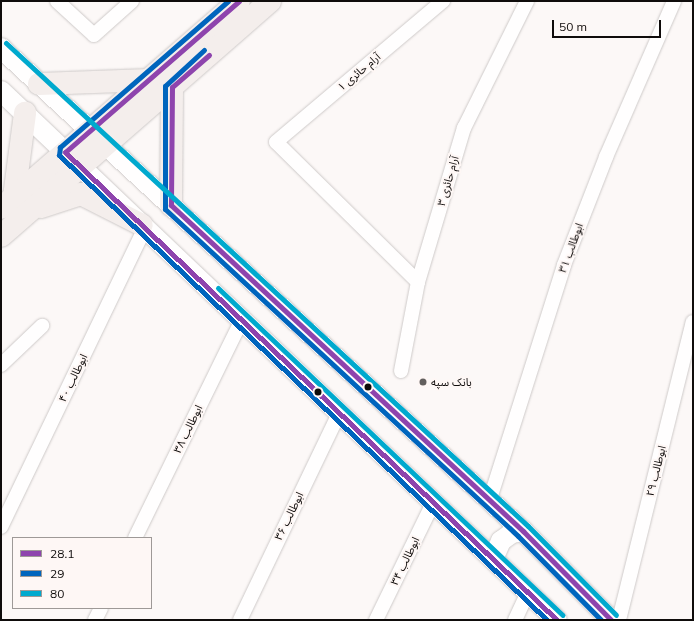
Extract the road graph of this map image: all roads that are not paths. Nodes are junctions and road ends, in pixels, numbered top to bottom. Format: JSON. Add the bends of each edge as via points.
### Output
{"nodes":[{"id":1,"x":57,"y":1,"type":"edge"},
{"id":2,"x":132,"y":1,"type":"edge"},
{"id":3,"x":239,"y":1,"type":"edge"},
{"id":4,"x":270,"y":1,"type":"edge"},
{"id":5,"x":442,"y":1,"type":"edge"},
{"id":6,"x":527,"y":1,"type":"edge"},
{"id":7,"x":674,"y":1,"type":"edge"},
{"id":8,"x":1,"y":48,"type":"edge"},
{"id":9,"x":149,"y":80,"type":"junction"},
{"id":10,"x":39,"y":84,"type":"junction"},
{"id":11,"x":172,"y":87,"type":"junction"},
{"id":12,"x":1,"y":90,"type":"edge"},
{"id":13,"x":25,"y":113,"type":"junction"},
{"id":14,"x":98,"y":137,"type":"junction"},
{"id":15,"x":73,"y":159,"type":"junction"},
{"id":16,"x":15,"y":205,"type":"edge"},
{"id":17,"x":171,"y":205,"type":"junction"},
{"id":18,"x":143,"y":227,"type":"junction"},
{"id":19,"x":1,"y":236,"type":"edge"},
{"id":20,"x":418,"y":282,"type":"junction"},
{"id":21,"x":242,"y":320,"type":"junction"},
{"id":22,"x":693,"y":322,"type":"edge"},
{"id":23,"x":42,"y":326,"type":"dead end"},
{"id":24,"x":1,"y":365,"type":"edge"},
{"id":25,"x":401,"y":372,"type":"dead end"},
{"id":26,"x":339,"y":413,"type":"junction"},
{"id":27,"x":489,"y":502,"type":"junction"},
{"id":28,"x":434,"y":503,"type":"junction"},
{"id":29,"x":1,"y":527,"type":"edge"},
{"id":30,"x":523,"y":531,"type":"junction"},
{"id":31,"x":135,"y":537,"type":"edge"},
{"id":32,"x":493,"y":559,"type":"junction"},
{"id":33,"x":528,"y":592,"type":"junction"},
{"id":34,"x":100,"y":609,"type":"edge"},
{"id":35,"x":95,"y":620,"type":"edge"},
{"id":36,"x":240,"y":620,"type":"edge"},
{"id":37,"x":376,"y":620,"type":"edge"},
{"id":38,"x":515,"y":620,"type":"edge"},
{"id":39,"x":557,"y":620,"type":"edge"},
{"id":40,"x":611,"y":620,"type":"edge"},
{"id":41,"x":619,"y":620,"type":"edge"}],
"edges":[{"from":1,"to":2,"type":"street","via":[[94,35]]},
{"from":3,"to":9,"type":"main road"},
{"from":4,"to":11,"type":"main road"},
{"from":5,"to":20,"type":"street","name":"آرام حائری ۱","via":[[276,142]]},
{"from":6,"to":20,"type":"street","name":"آرام حائری ۳","via":[[464,128]]},
{"from":7,"to":27,"type":"street","name":"ابوطالب ۳۱","via":[[606,157],[564,265]]},
{"from":8,"to":10,"type":"main road"},
{"from":9,"to":10,"type":"main road"},
{"from":9,"to":14,"type":"main road"},
{"from":10,"to":14,"type":"main road"},
{"from":11,"to":14,"type":"main road"},
{"from":11,"to":17,"type":"main road"},
{"from":12,"to":13,"type":"main road"},
{"from":13,"to":15,"type":"main road"},
{"from":13,"to":16,"type":"main road"},
{"from":14,"to":15,"type":"main road"},
{"from":14,"to":17,"type":"main road"},
{"from":15,"to":16,"type":"main road"},
{"from":15,"to":18,"type":"main road"},
{"from":16,"to":18,"type":"main road","via":[[81,194]]},
{"from":16,"to":19,"type":"main road"},
{"from":17,"to":27,"type":"main road"},
{"from":18,"to":21,"type":"main road"},
{"from":18,"to":29,"type":"street","name":"ابوطالب ۴۰"},
{"from":20,"to":25,"type":"street","name":"آرام حائری ۳"},
{"from":21,"to":26,"type":"main road"},
{"from":21,"to":31,"type":"street","name":"ابوطالب ۳۸"},
{"from":22,"to":41,"type":"street","name":"ابوطالب ۲۹"},
{"from":23,"to":24,"type":"street"},
{"from":26,"to":28,"type":"main road"},
{"from":26,"to":36,"type":"street","name":"ابوطالب ۳۶"},
{"from":27,"to":30,"type":"main road"},
{"from":28,"to":32,"type":"main road"},
{"from":28,"to":37,"type":"street","name":"ابوطالب ۳۴"},
{"from":30,"to":32,"type":"main road","via":[[512,533],[501,541]]},
{"from":30,"to":40,"type":"main road"},
{"from":32,"to":33,"type":"main road"},
{"from":33,"to":38,"type":"street"},
{"from":33,"to":39,"type":"main road"},
{"from":34,"to":35,"type":"street"}]}
